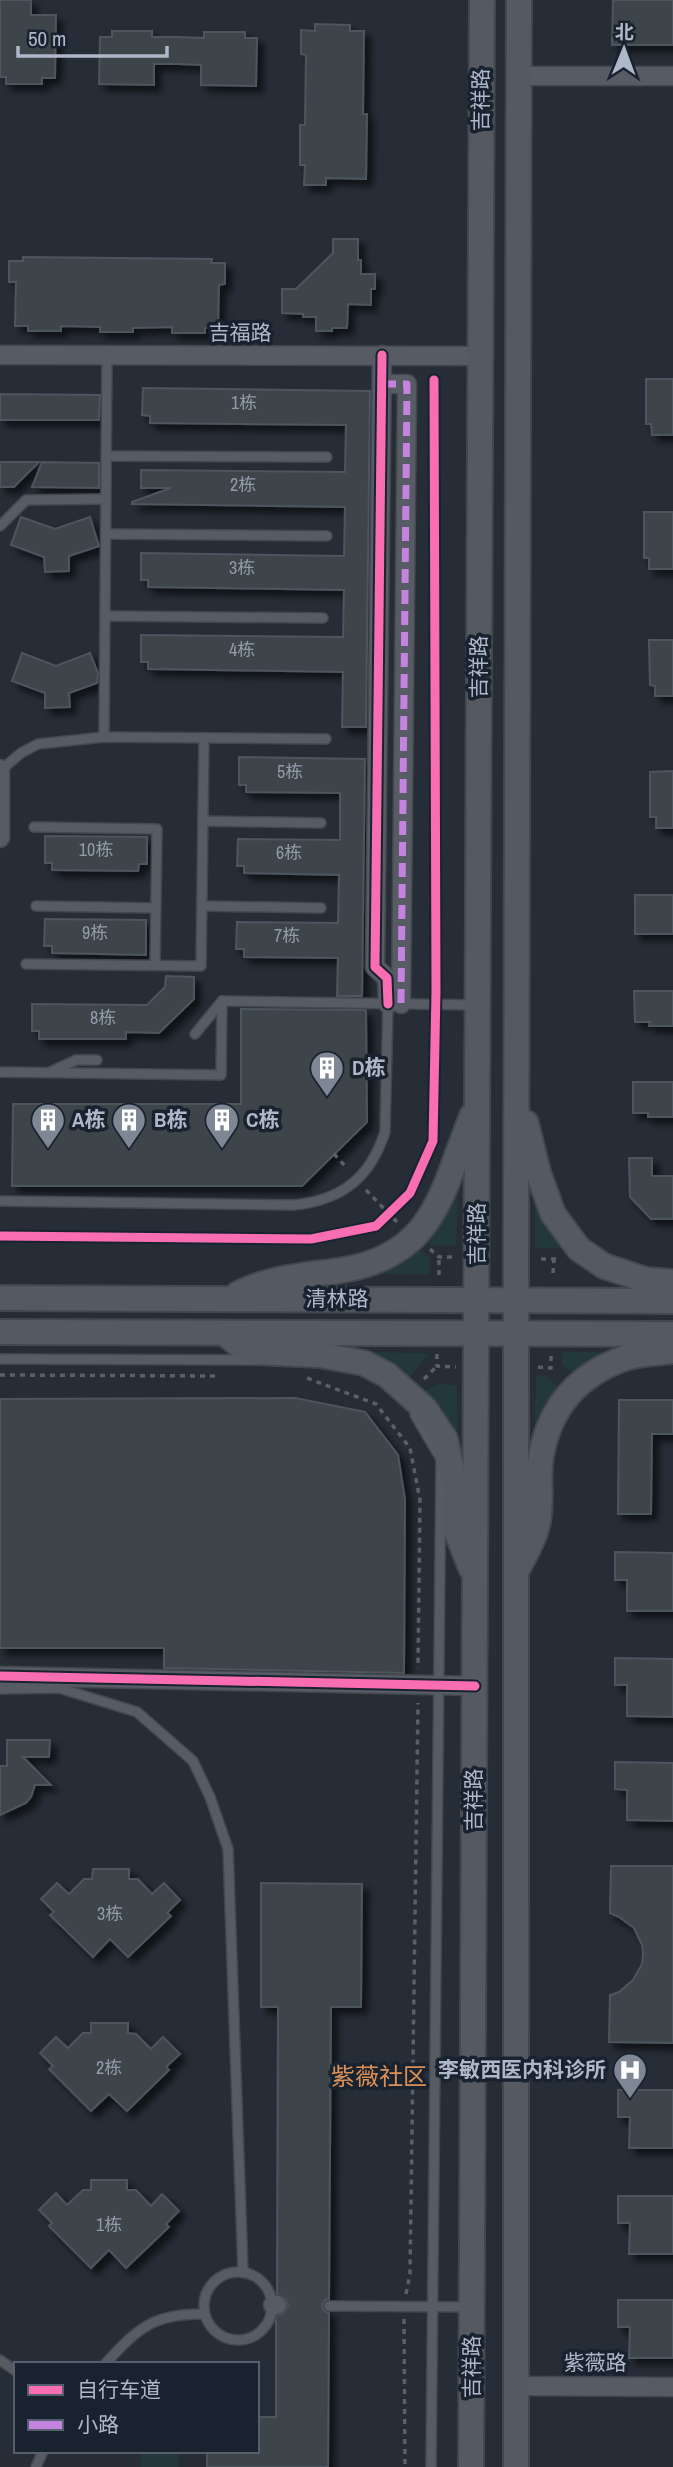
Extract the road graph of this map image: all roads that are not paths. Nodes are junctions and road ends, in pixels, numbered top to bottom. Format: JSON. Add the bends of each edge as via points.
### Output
{"nodes":[{"id":1,"x":482,"y":0,"type":"edge"},
{"id":2,"x":519,"y":0,"type":"edge"},
{"id":3,"x":519,"y":76,"type":"junction"},
{"id":4,"x":673,"y":76,"type":"edge"},
{"id":5,"x":0,"y":355,"type":"edge"},
{"id":6,"x":107,"y":355,"type":"junction"},
{"id":7,"x":382,"y":355,"type":"junction"},
{"id":8,"x":480,"y":356,"type":"junction"},
{"id":9,"x":382,"y":384,"type":"junction"},
{"id":10,"x":106,"y":456,"type":"junction"},
{"id":11,"x":327,"y":457,"type":"dead end"},
{"id":12,"x":106,"y":499,"type":"junction"},
{"id":13,"x":0,"y":526,"type":"edge"},
{"id":14,"x":106,"y":534,"type":"junction"},
{"id":15,"x":327,"y":536,"type":"dead end"},
{"id":16,"x":105,"y":616,"type":"junction"},
{"id":17,"x":323,"y":618,"type":"dead end"},
{"id":18,"x":104,"y":737,"type":"junction"},
{"id":19,"x":204,"y":738,"type":"junction"},
{"id":20,"x":326,"y":739,"type":"dead end"},
{"id":21,"x":0,"y":770,"type":"edge"},
{"id":22,"x":0,"y":816,"type":"edge"},
{"id":23,"x":203,"y":821,"type":"junction"},
{"id":24,"x":321,"y":823,"type":"dead end"},
{"id":25,"x":34,"y":827,"type":"dead end"},
{"id":26,"x":0,"y":838,"type":"edge"},
{"id":27,"x":36,"y":906,"type":"dead end"},
{"id":28,"x":202,"y":906,"type":"junction"},
{"id":29,"x":156,"y":908,"type":"junction"},
{"id":30,"x":321,"y":908,"type":"dead end"},
{"id":31,"x":26,"y":964,"type":"dead end"},
{"id":32,"x":155,"y":965,"type":"junction"},
{"id":33,"x":222,"y":1001,"type":"junction"},
{"id":34,"x":394,"y":1004,"type":"junction"},
{"id":35,"x":478,"y":1005,"type":"junction"},
{"id":36,"x":195,"y":1034,"type":"dead end"},
{"id":37,"x":97,"y":1060,"type":"dead end"},
{"id":38,"x":0,"y":1072,"type":"edge"},
{"id":39,"x":49,"y":1073,"type":"junction"},
{"id":40,"x":478,"y":1100,"type":"junction"},
{"id":41,"x":517,"y":1100,"type":"junction"},
{"id":42,"x":0,"y":1201,"type":"edge"},
{"id":43,"x":673,"y":1282,"type":"edge"},
{"id":44,"x":0,"y":1298,"type":"edge"},
{"id":45,"x":160,"y":1298,"type":"junction"},
{"id":46,"x":228,"y":1299,"type":"junction"},
{"id":47,"x":477,"y":1299,"type":"junction"},
{"id":48,"x":518,"y":1299,"type":"junction"},
{"id":49,"x":673,"y":1301,"type":"edge"},
{"id":50,"x":0,"y":1332,"type":"edge"},
{"id":51,"x":103,"y":1333,"type":"junction"},
{"id":52,"x":225,"y":1333,"type":"junction"},
{"id":53,"x":476,"y":1334,"type":"junction"},
{"id":54,"x":518,"y":1334,"type":"junction"},
{"id":55,"x":673,"y":1334,"type":"edge"},
{"id":56,"x":673,"y":1351,"type":"edge"},
{"id":57,"x":0,"y":1359,"type":"edge"},
{"id":58,"x":515,"y":1574,"type":"junction"},
{"id":59,"x":475,"y":1578,"type":"junction"},
{"id":60,"x":0,"y":1676,"type":"edge"},
{"id":61,"x":438,"y":1685,"type":"junction"},
{"id":62,"x":475,"y":1686,"type":"junction"},
{"id":63,"x":0,"y":1689,"type":"edge"},
{"id":64,"x":243,"y":2272,"type":"junction"},
{"id":65,"x":329,"y":2306,"type":"dead end"},
{"id":66,"x":432,"y":2307,"type":"junction"},
{"id":67,"x":472,"y":2307,"type":"junction"},
{"id":68,"x":205,"y":2314,"type":"junction"},
{"id":69,"x":108,"y":2362,"type":"edge"},
{"id":70,"x":516,"y":2386,"type":"junction"},
{"id":71,"x":673,"y":2387,"type":"edge"},
{"id":72,"x":431,"y":2467,"type":"edge"},
{"id":73,"x":471,"y":2467,"type":"edge"},
{"id":74,"x":516,"y":2467,"type":"edge"}],
"edges":[{"from":1,"to":8,"type":"main road","name":"吉祥路"},
{"from":2,"to":3,"type":"main road","name":"吉祥路"},
{"from":3,"to":4,"type":"street"},
{"from":3,"to":41,"type":"main road","name":"吉祥路"},
{"from":5,"to":6,"type":"street","name":"吉福路"},
{"from":6,"to":7,"type":"street","name":"吉福路"},
{"from":6,"to":10,"type":"lane"},
{"from":7,"to":8,"type":"street","name":"吉福路"},
{"from":7,"to":9,"type":"street"},
{"from":8,"to":35,"type":"main road","name":"吉祥路"},
{"from":9,"to":34,"type":"street","via":[[375,967],[387,978]]},
{"from":9,"to":34,"type":"street","via":[[407,384]]},
{"from":10,"to":11,"type":"lane"},
{"from":10,"to":12,"type":"lane"},
{"from":12,"to":13,"type":"lane","via":[[26,500]]},
{"from":12,"to":14,"type":"lane"},
{"from":14,"to":15,"type":"lane"},
{"from":14,"to":16,"type":"lane"},
{"from":16,"to":17,"type":"lane"},
{"from":16,"to":18,"type":"lane"},
{"from":18,"to":19,"type":"lane"},
{"from":18,"to":21,"type":"lane","via":[[38,744],[20,752]]},
{"from":19,"to":20,"type":"lane"},
{"from":19,"to":23,"type":"lane"},
{"from":21,"to":22,"type":"street"},
{"from":22,"to":26,"type":"street"},
{"from":23,"to":24,"type":"lane"},
{"from":23,"to":28,"type":"lane"},
{"from":25,"to":29,"type":"lane","via":[[157,829]]},
{"from":27,"to":29,"type":"lane"},
{"from":28,"to":30,"type":"lane"},
{"from":28,"to":32,"type":"lane","via":[[201,966]]},
{"from":29,"to":32,"type":"lane"},
{"from":31,"to":32,"type":"lane"},
{"from":33,"to":34,"type":"lane"},
{"from":33,"to":36,"type":"lane"},
{"from":33,"to":39,"type":"lane","via":[[221,1076]]},
{"from":34,"to":35,"type":"lane"},
{"from":34,"to":42,"type":"lane","via":[[385,1132],[379,1150],[357,1181],[328,1199],[294,1205]]},
{"from":35,"to":40,"type":"main road","name":"吉祥路"},
{"from":37,"to":39,"type":"lane","via":[[76,1060]]},
{"from":38,"to":39,"type":"lane"},
{"from":40,"to":46,"type":"main road","via":[[432,1216],[395,1252],[361,1268],[276,1279]]},
{"from":40,"to":47,"type":"main road","name":"吉祥路"},
{"from":41,"to":43,"type":"main road","via":[[552,1214],[579,1249],[604,1266],[646,1280]]},
{"from":41,"to":48,"type":"main road","name":"吉祥路"},
{"from":44,"to":45,"type":"main road","name":"清林路"},
{"from":45,"to":46,"type":"main road","name":"清林路"},
{"from":45,"to":51,"type":"main road","via":[[199,1310],[199,1316],[132,1322]]},
{"from":46,"to":47,"type":"main road","name":"清林路"},
{"from":47,"to":48,"type":"main road","name":"清林路"},
{"from":47,"to":53,"type":"main road","name":"吉祥路"},
{"from":48,"to":49,"type":"main road","name":"清林路"},
{"from":48,"to":54,"type":"main road","name":"吉祥路"},
{"from":50,"to":51,"type":"main road","name":"清林路"},
{"from":51,"to":52,"type":"main road","name":"清林路"},
{"from":52,"to":53,"type":"main road","name":"清林路"},
{"from":52,"to":59,"type":"main road","via":[[256,1352],[320,1355],[364,1363],[387,1375],[425,1409],[445,1439],[456,1488],[454,1525]]},
{"from":53,"to":54,"type":"main road","name":"清林路"},
{"from":53,"to":59,"type":"main road","name":"吉祥路"},
{"from":54,"to":55,"type":"main road","name":"清林路"},
{"from":54,"to":58,"type":"main road","name":"吉祥路"},
{"from":56,"to":58,"type":"main road","via":[[626,1358],[589,1377],[562,1399],[541,1458],[538,1524]]},
{"from":57,"to":61,"type":"lane","via":[[310,1360],[378,1376],[410,1406],[440,1459]]},
{"from":58,"to":70,"type":"main road","name":"吉祥路"},
{"from":59,"to":62,"type":"main road","name":"吉祥路"},
{"from":60,"to":61,"type":"street"},
{"from":61,"to":62,"type":"street"},
{"from":61,"to":66,"type":"lane"},
{"from":62,"to":67,"type":"main road","name":"吉祥路"},
{"from":63,"to":64,"type":"lane","via":[[59,1688],[137,1712],[193,1761],[211,1797],[228,1849]]},
{"from":64,"to":68,"type":"lane","via":[[213,2283],[206,2293]]},
{"from":64,"to":68,"type":"lane","via":[[255,2276],[271,2293],[275,2305],[267,2327],[248,2340],[226,2339],[209,2325]]},
{"from":65,"to":66,"type":"lane"},
{"from":66,"to":67,"type":"lane"},
{"from":66,"to":72,"type":"lane"},
{"from":67,"to":73,"type":"main road","name":"吉祥路"},
{"from":68,"to":69,"type":"lane","via":[[150,2322]]},
{"from":70,"to":71,"type":"street","name":"紫薇路"},
{"from":70,"to":74,"type":"main road","name":"吉祥路"}]}
